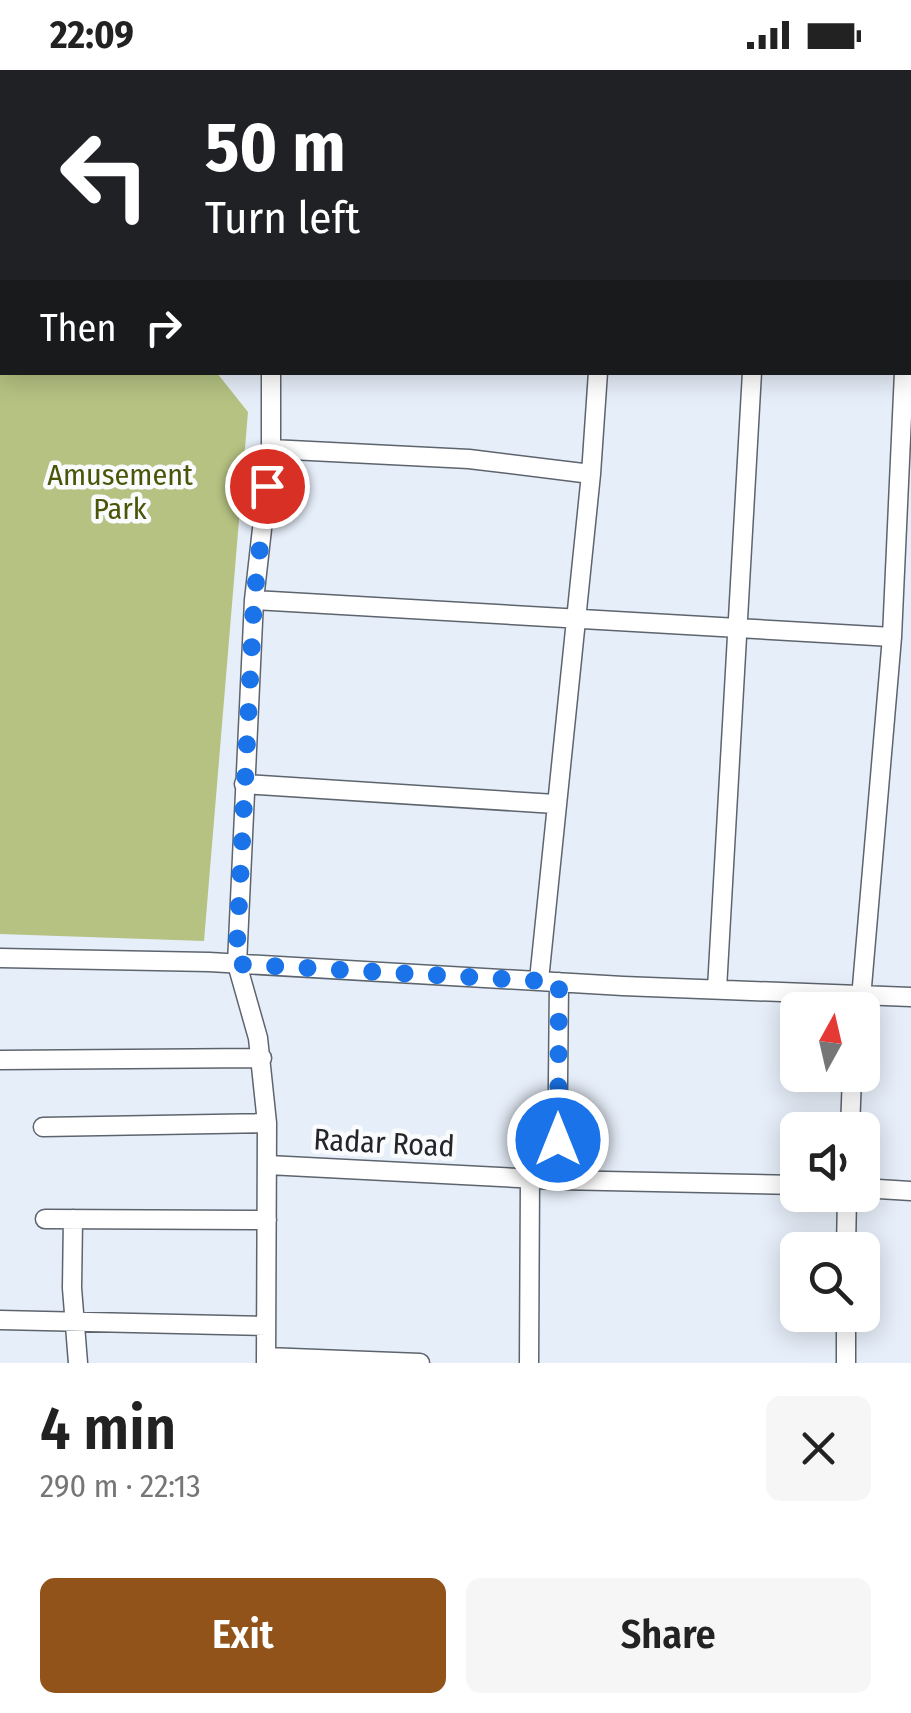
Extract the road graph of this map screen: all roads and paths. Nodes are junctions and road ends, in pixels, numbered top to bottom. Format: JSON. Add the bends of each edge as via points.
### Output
{"nodes":[{"id":1,"x":271,"y":375,"type":"edge"},
{"id":2,"x":598,"y":375,"type":"edge"},
{"id":3,"x":752,"y":375,"type":"edge"},
{"id":4,"x":904,"y":375,"type":"edge"},
{"id":5,"x":272,"y":448,"type":"junction"},
{"id":6,"x":591,"y":474,"type":"junction"},
{"id":7,"x":254,"y":600,"type":"junction"},
{"id":8,"x":576,"y":616,"type":"junction"},
{"id":9,"x":737,"y":629,"type":"junction"},
{"id":10,"x":892,"y":637,"type":"junction"},
{"id":11,"x":244,"y":784,"type":"junction"},
{"id":12,"x":556,"y":804,"type":"junction"},
{"id":13,"x":0,"y":958,"type":"edge"},
{"id":14,"x":236,"y":964,"type":"junction"},
{"id":15,"x":539,"y":980,"type":"junction"},
{"id":16,"x":559,"y":982,"type":"junction"},
{"id":17,"x":717,"y":989,"type":"junction"},
{"id":18,"x":862,"y":992,"type":"edge"},
{"id":19,"x":780,"y":995,"type":"edge"},
{"id":20,"x":911,"y":998,"type":"edge"},
{"id":21,"x":880,"y":1000,"type":"edge"},
{"id":22,"x":262,"y":1058,"type":"junction"},
{"id":23,"x":0,"y":1060,"type":"edge"},
{"id":24,"x":267,"y":1123,"type":"junction"},
{"id":25,"x":43,"y":1127,"type":"dead end"},
{"id":26,"x":268,"y":1165,"type":"junction"},
{"id":27,"x":530,"y":1178,"type":"junction"},
{"id":28,"x":558,"y":1180,"type":"junction"},
{"id":29,"x":780,"y":1185,"type":"edge"},
{"id":30,"x":880,"y":1189,"type":"edge"},
{"id":31,"x":911,"y":1191,"type":"edge"},
{"id":32,"x":45,"y":1219,"type":"dead end"},
{"id":33,"x":73,"y":1219,"type":"junction"},
{"id":34,"x":267,"y":1220,"type":"junction"},
{"id":35,"x":0,"y":1320,"type":"edge"},
{"id":36,"x":74,"y":1321,"type":"junction"},
{"id":37,"x":266,"y":1326,"type":"junction"},
{"id":38,"x":846,"y":1332,"type":"edge"},
{"id":39,"x":266,"y":1360,"type":"edge"},
{"id":40,"x":78,"y":1363,"type":"edge"},
{"id":41,"x":420,"y":1363,"type":"edge"},
{"id":42,"x":529,"y":1363,"type":"edge"},
{"id":43,"x":846,"y":1363,"type":"edge"}],
"edges":[{"from":1,"to":5,"type":"street"},
{"from":2,"to":6,"type":"street"},
{"from":3,"to":9,"type":"street"},
{"from":4,"to":10,"type":"street"},
{"from":5,"to":6,"type":"street","via":[[469,459]]},
{"from":5,"to":7,"type":"street"},
{"from":6,"to":8,"type":"street"},
{"from":7,"to":8,"type":"street"},
{"from":7,"to":11,"type":"street"},
{"from":8,"to":9,"type":"street"},
{"from":8,"to":12,"type":"street"},
{"from":9,"to":10,"type":"street"},
{"from":9,"to":17,"type":"street"},
{"from":10,"to":18,"type":"street"},
{"from":11,"to":12,"type":"street"},
{"from":11,"to":14,"type":"street"},
{"from":12,"to":15,"type":"street"},
{"from":13,"to":14,"type":"street"},
{"from":14,"to":15,"type":"street"},
{"from":14,"to":22,"type":"street"},
{"from":15,"to":16,"type":"street"},
{"from":16,"to":17,"type":"street"},
{"from":16,"to":28,"type":"street"},
{"from":17,"to":19,"type":"street"},
{"from":20,"to":21,"type":"street"},
{"from":22,"to":23,"type":"street"},
{"from":22,"to":24,"type":"street"},
{"from":24,"to":25,"type":"street"},
{"from":24,"to":26,"type":"street"},
{"from":26,"to":27,"type":"street","name":"Radar Road"},
{"from":26,"to":34,"type":"street"},
{"from":27,"to":28,"type":"street","name":"Radar Road"},
{"from":27,"to":42,"type":"street"},
{"from":28,"to":29,"type":"street","name":"Radar Road"},
{"from":30,"to":31,"type":"street"},
{"from":32,"to":33,"type":"street"},
{"from":33,"to":34,"type":"street"},
{"from":33,"to":36,"type":"street"},
{"from":34,"to":37,"type":"street"},
{"from":35,"to":36,"type":"street"},
{"from":36,"to":37,"type":"street"},
{"from":36,"to":40,"type":"street"},
{"from":37,"to":39,"type":"street"},
{"from":38,"to":43,"type":"street"},
{"from":39,"to":41,"type":"street"}]}
